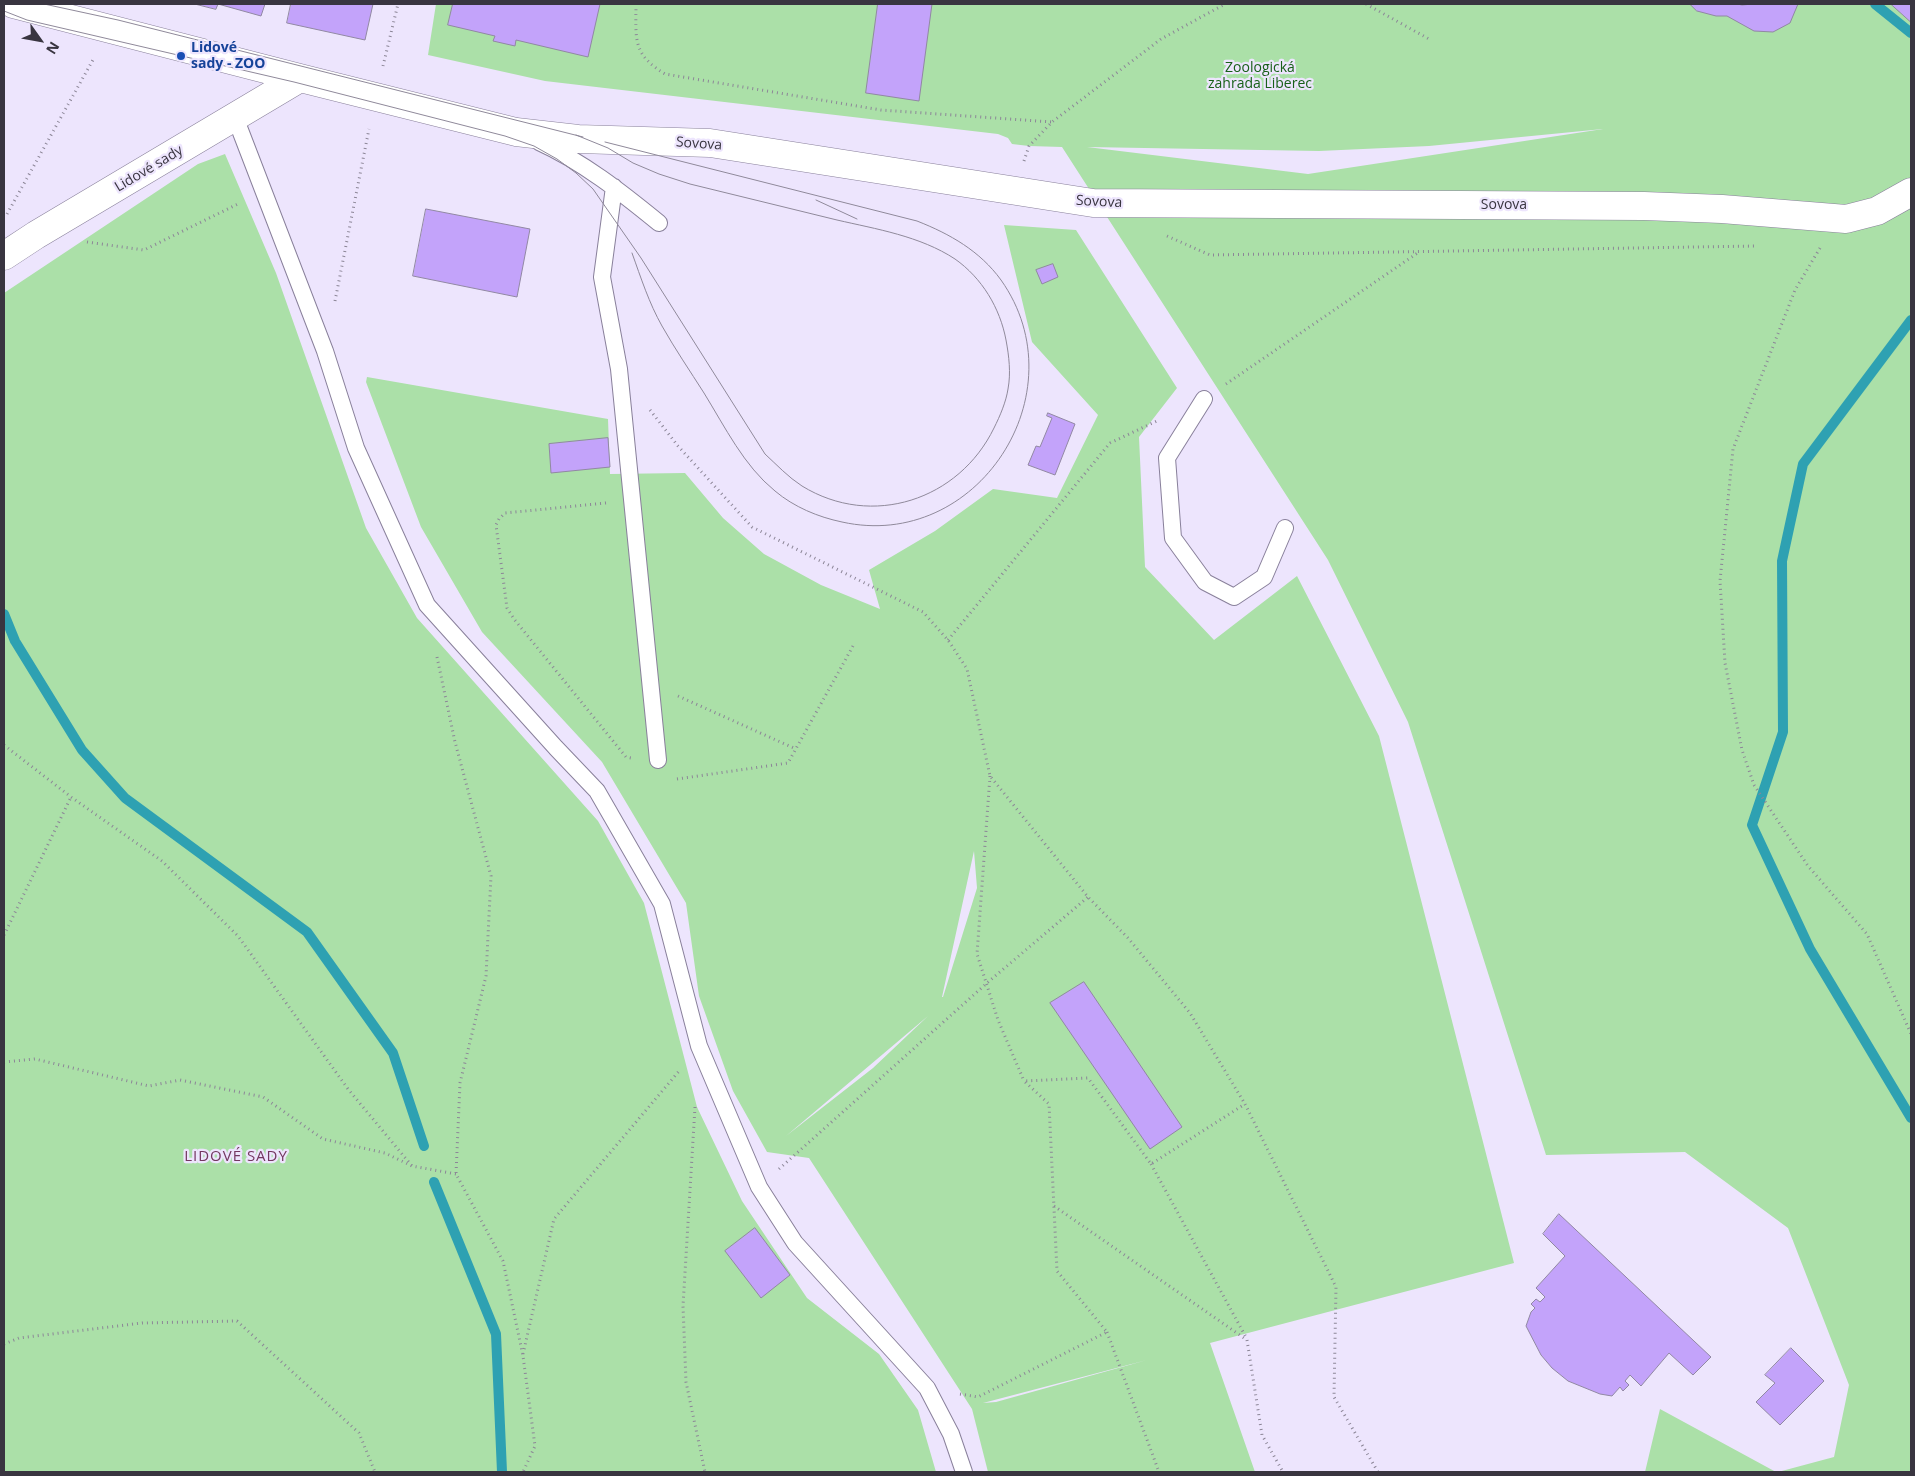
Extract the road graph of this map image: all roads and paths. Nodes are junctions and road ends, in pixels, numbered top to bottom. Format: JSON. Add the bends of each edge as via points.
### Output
{"nodes":[{"id":1,"x":13,"y":4,"type":"edge"},
{"id":2,"x":398,"y":4,"type":"edge"},
{"id":3,"x":636,"y":4,"type":"edge"},
{"id":4,"x":1225,"y":4,"type":"edge"},
{"id":5,"x":1366,"y":4,"type":"edge"},
{"id":6,"x":1429,"y":39,"type":"dead end"},
{"id":7,"x":98,"y":50,"type":"dead end"},
{"id":8,"x":297,"y":80,"type":"junction"},
{"id":9,"x":375,"y":97,"type":"junction"},
{"id":10,"x":236,"y":117,"type":"junction"},
{"id":11,"x":1052,"y":122,"type":"junction"},
{"id":12,"x":516,"y":132,"type":"junction"},
{"id":13,"x":614,"y":187,"type":"junction"},
{"id":14,"x":265,"y":191,"type":"junction"},
{"id":15,"x":1014,"y":192,"type":"junction"},
{"id":16,"x":1911,"y":192,"type":"edge"},
{"id":17,"x":4,"y":220,"type":"edge"},
{"id":18,"x":658,"y":223,"type":"dead end"},
{"id":19,"x":1165,"y":235,"type":"dead end"},
{"id":20,"x":1825,"y":240,"type":"dead end"},
{"id":21,"x":85,"y":242,"type":"dead end"},
{"id":22,"x":1765,"y":243,"type":"dead end"},
{"id":23,"x":4,"y":256,"type":"edge"},
{"id":24,"x":335,"y":303,"type":"dead end"},
{"id":25,"x":1204,"y":399,"type":"dead end"},
{"id":26,"x":649,"y":408,"type":"dead end"},
{"id":27,"x":632,"y":501,"type":"junction"},
{"id":28,"x":1285,"y":528,"type":"dead end"},
{"id":29,"x":427,"y":605,"type":"junction"},
{"id":30,"x":853,"y":646,"type":"dead end"},
{"id":31,"x":650,"y":684,"type":"junction"},
{"id":32,"x":4,"y":745,"type":"edge"},
{"id":33,"x":796,"y":749,"type":"junction"},
{"id":34,"x":659,"y":765,"type":"junction"},
{"id":35,"x":990,"y":776,"type":"junction"},
{"id":36,"x":71,"y":797,"type":"junction"},
{"id":37,"x":1088,"y":897,"type":"junction"},
{"id":38,"x":4,"y":935,"type":"edge"},
{"id":39,"x":987,"y":983,"type":"junction"},
{"id":40,"x":1911,"y":1034,"type":"edge"},
{"id":41,"x":699,"y":1046,"type":"junction"},
{"id":42,"x":4,"y":1062,"type":"edge"},
{"id":43,"x":1024,"y":1081,"type":"junction"},
{"id":44,"x":696,"y":1104,"type":"dead end"},
{"id":45,"x":1246,"y":1104,"type":"junction"},
{"id":46,"x":1151,"y":1164,"type":"junction"},
{"id":47,"x":412,"y":1166,"type":"junction"},
{"id":48,"x":456,"y":1174,"type":"junction"},
{"id":49,"x":760,"y":1187,"type":"junction"},
{"id":50,"x":1053,"y":1205,"type":"junction"},
{"id":51,"x":1107,"y":1332,"type":"junction"},
{"id":52,"x":1247,"y":1340,"type":"junction"},
{"id":53,"x":4,"y":1344,"type":"edge"},
{"id":54,"x":523,"y":1356,"type":"junction"},
{"id":55,"x":927,"y":1388,"type":"junction"},
{"id":56,"x":375,"y":1472,"type":"edge"},
{"id":57,"x":523,"y":1472,"type":"edge"},
{"id":58,"x":705,"y":1472,"type":"edge"},
{"id":59,"x":964,"y":1472,"type":"edge"},
{"id":60,"x":1158,"y":1472,"type":"edge"},
{"id":61,"x":1283,"y":1472,"type":"edge"},
{"id":62,"x":1378,"y":1472,"type":"edge"}],
"edges":[{"from":1,"to":8,"type":"street"},
{"from":2,"to":9,"type":"path"},
{"from":3,"to":11,"type":"path","via":[[637,44],[643,57],[665,74],[881,110]]},
{"from":4,"to":11,"type":"path","via":[[1161,39]]},
{"from":5,"to":6,"type":"path"},
{"from":7,"to":17,"type":"path"},
{"from":8,"to":9,"type":"street","name":"Sovova"},
{"from":8,"to":10,"type":"street","name":"Lidové sady"},
{"from":9,"to":12,"type":"street","name":"Sovova"},
{"from":9,"to":24,"type":"path"},
{"from":10,"to":14,"type":"lane"},
{"from":10,"to":23,"type":"street","name":"Lidové sady"},
{"from":11,"to":15,"type":"path","via":[[1029,146]]},
{"from":12,"to":13,"type":"lane","via":[[562,152]]},
{"from":12,"to":15,"type":"street","name":"Sovova","via":[[578,139],[710,144]]},
{"from":13,"to":18,"type":"lane"},
{"from":13,"to":27,"type":"lane","via":[[602,277],[620,369]]},
{"from":14,"to":21,"type":"path","via":[[144,250]]},
{"from":14,"to":29,"type":"lane","via":[[325,351],[356,448]]},
{"from":15,"to":16,"type":"street","name":"Sovova","via":[[1093,203],[1644,206],[1846,219],[1877,211]]},
{"from":19,"to":22,"type":"path","via":[[1210,255],[1756,246]]},
{"from":20,"to":40,"type":"path","via":[[1796,290],[1733,449],[1720,581],[1725,663],[1742,750],[1754,785],[1808,866],[1866,934]]},
{"from":25,"to":28,"type":"lane","via":[[1167,458],[1173,538],[1205,582],[1234,597],[1264,577]]},
{"from":26,"to":35,"type":"path","via":[[678,446],[752,527],[923,612],[948,640],[967,669]]},
{"from":27,"to":31,"type":"lane"},
{"from":27,"to":34,"type":"path","via":[[505,513],[496,525],[507,608],[514,619],[626,756]]},
{"from":29,"to":41,"type":"lane","via":[[597,791],[662,904]]},
{"from":29,"to":48,"type":"path","via":[[455,742],[490,876],[486,976],[460,1083]]},
{"from":30,"to":33,"type":"path"},
{"from":31,"to":33,"type":"path"},
{"from":31,"to":34,"type":"lane"},
{"from":32,"to":36,"type":"path"},
{"from":33,"to":34,"type":"path","via":[[788,763],[675,780]]},
{"from":35,"to":37,"type":"path"},
{"from":35,"to":39,"type":"path","via":[[977,954]]},
{"from":36,"to":38,"type":"path"},
{"from":36,"to":47,"type":"path","via":[[162,861],[238,936],[348,1090]]},
{"from":37,"to":39,"type":"path"},
{"from":37,"to":45,"type":"path","via":[[1128,938],[1190,1013]]},
{"from":39,"to":43,"type":"path","via":[[998,1020]]},
{"from":39,"to":49,"type":"path"},
{"from":41,"to":49,"type":"lane"},
{"from":41,"to":54,"type":"path","via":[[554,1219]]},
{"from":42,"to":47,"type":"path","via":[[35,1059],[149,1086],[180,1080],[263,1097],[323,1139],[385,1153]]},
{"from":43,"to":46,"type":"path","via":[[1088,1078]]},
{"from":43,"to":50,"type":"path","via":[[1049,1104]]},
{"from":44,"to":58,"type":"path","via":[[683,1306],[686,1382]]},
{"from":45,"to":46,"type":"path"},
{"from":45,"to":62,"type":"path","via":[[1336,1287],[1334,1397]]},
{"from":46,"to":52,"type":"path"},
{"from":47,"to":48,"type":"path"},
{"from":48,"to":54,"type":"path","via":[[503,1261]]},
{"from":49,"to":55,"type":"lane","via":[[795,1243]]},
{"from":50,"to":51,"type":"path","via":[[1057,1271]]},
{"from":50,"to":52,"type":"path"},
{"from":51,"to":55,"type":"path","via":[[978,1397]]},
{"from":51,"to":60,"type":"path"},
{"from":52,"to":61,"type":"path","via":[[1262,1435]]},
{"from":53,"to":56,"type":"path","via":[[19,1338],[142,1323],[237,1321],[359,1434]]},
{"from":54,"to":57,"type":"path","via":[[535,1446]]},
{"from":55,"to":59,"type":"lane","via":[[951,1434]]}]}
